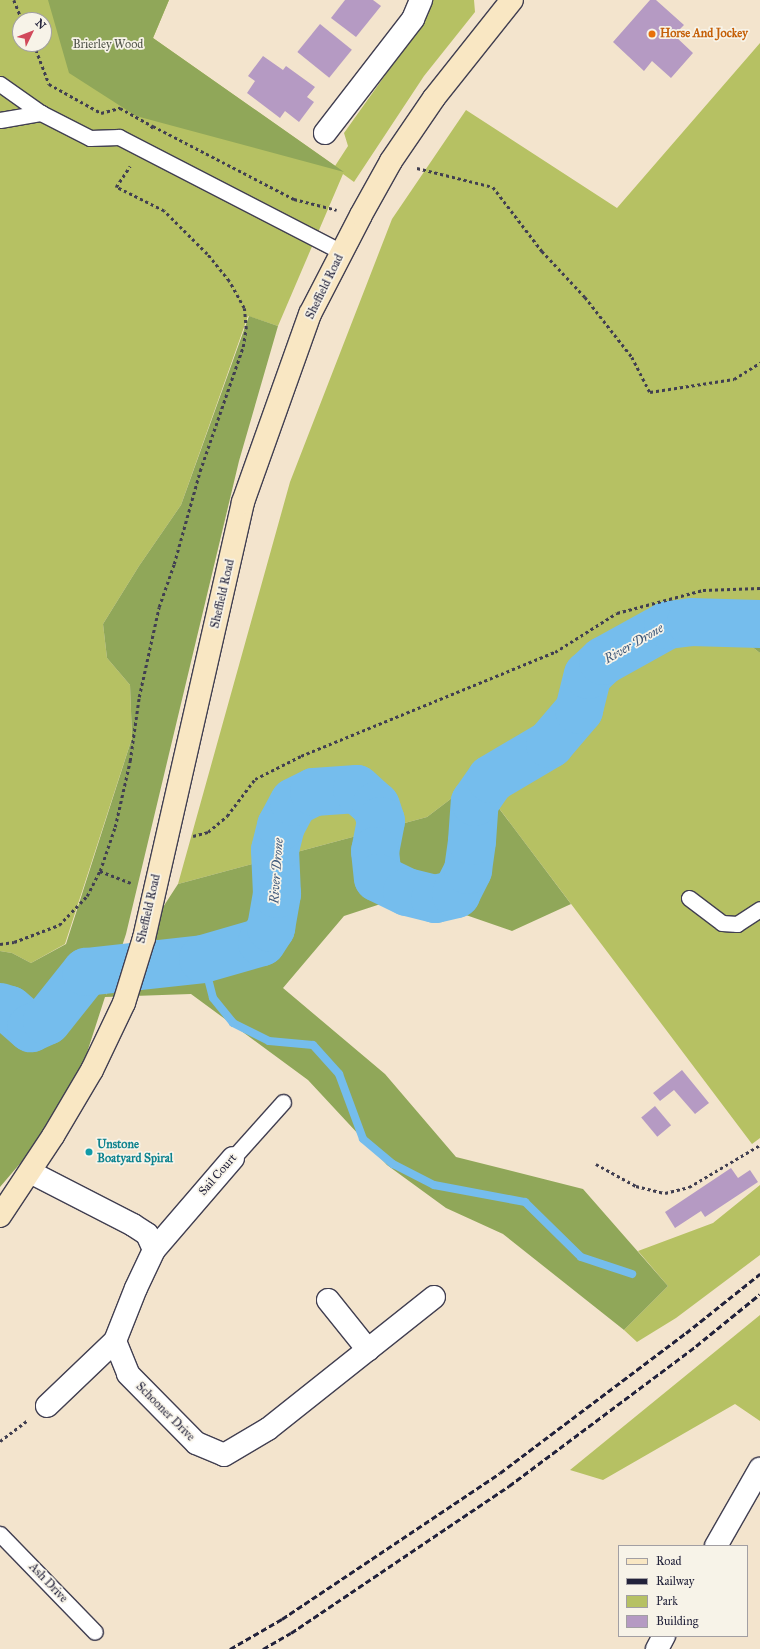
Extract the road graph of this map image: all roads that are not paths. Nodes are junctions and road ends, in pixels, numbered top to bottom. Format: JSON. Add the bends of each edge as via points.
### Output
{"nodes":[{"id":1,"x":421,"y":0,"type":"edge"},
{"id":2,"x":512,"y":0,"type":"edge"},
{"id":3,"x":0,"y":84,"type":"edge"},
{"id":4,"x":41,"y":113,"type":"junction"},
{"id":5,"x":0,"y":120,"type":"edge"},
{"id":6,"x":325,"y":133,"type":"dead end"},
{"id":7,"x":342,"y":252,"type":"junction"},
{"id":8,"x":689,"y":898,"type":"dead end"},
{"id":9,"x":760,"y":909,"type":"edge"},
{"id":10,"x":283,"y":1102,"type":"dead end"},
{"id":11,"x":233,"y":1158,"type":"joint"},
{"id":12,"x":30,"y":1172,"type":"junction"},
{"id":13,"x":0,"y":1216,"type":"edge"},
{"id":14,"x":154,"y":1250,"type":"junction"},
{"id":15,"x":434,"y":1296,"type":"dead end"},
{"id":16,"x":328,"y":1300,"type":"dead end"},
{"id":17,"x":115,"y":1341,"type":"junction"},
{"id":18,"x":368,"y":1350,"type":"junction"},
{"id":19,"x":47,"y":1406,"type":"road end"},
{"id":20,"x":760,"y":1469,"type":"edge"},
{"id":21,"x":0,"y":1534,"type":"edge"},
{"id":22,"x":717,"y":1545,"type":"edge"},
{"id":23,"x":95,"y":1632,"type":"dead end"},
{"id":24,"x":663,"y":1637,"type":"edge"},
{"id":25,"x":656,"y":1649,"type":"edge"}],
"edges":[{"from":1,"to":6,"type":"street","via":[[413,19]]},
{"from":2,"to":7,"type":"main road","name":"Sheffield Road","via":[[434,98],[391,161]]},
{"from":3,"to":4,"type":"lane"},
{"from":4,"to":5,"type":"lane"},
{"from":4,"to":7,"type":"lane","via":[[90,138],[119,137]]},
{"from":7,"to":12,"type":"main road","name":"Sheffield Road","via":[[310,314],[243,502],[144,938],[124,1003],[92,1070]]},
{"from":8,"to":9,"type":"lane","via":[[722,923],[737,924]]},
{"from":10,"to":11,"type":"lane","name":"Sail Court"},
{"from":11,"to":14,"type":"street","name":"Sail Court"},
{"from":12,"to":13,"type":"main road","name":"Sheffield Road"},
{"from":12,"to":14,"type":"street","via":[[134,1225],[147,1234]]},
{"from":14,"to":17,"type":"street"},
{"from":15,"to":18,"type":"street","name":"Schooner Drive"},
{"from":16,"to":18,"type":"street"},
{"from":17,"to":18,"type":"street","name":"Schooner Drive","via":[[128,1374],[196,1443],[224,1455],[268,1429]]},
{"from":17,"to":19,"type":"street"},
{"from":20,"to":22,"type":"street"},
{"from":21,"to":23,"type":"lane","name":"Ash Drive"},
{"from":24,"to":25,"type":"street"}]}
